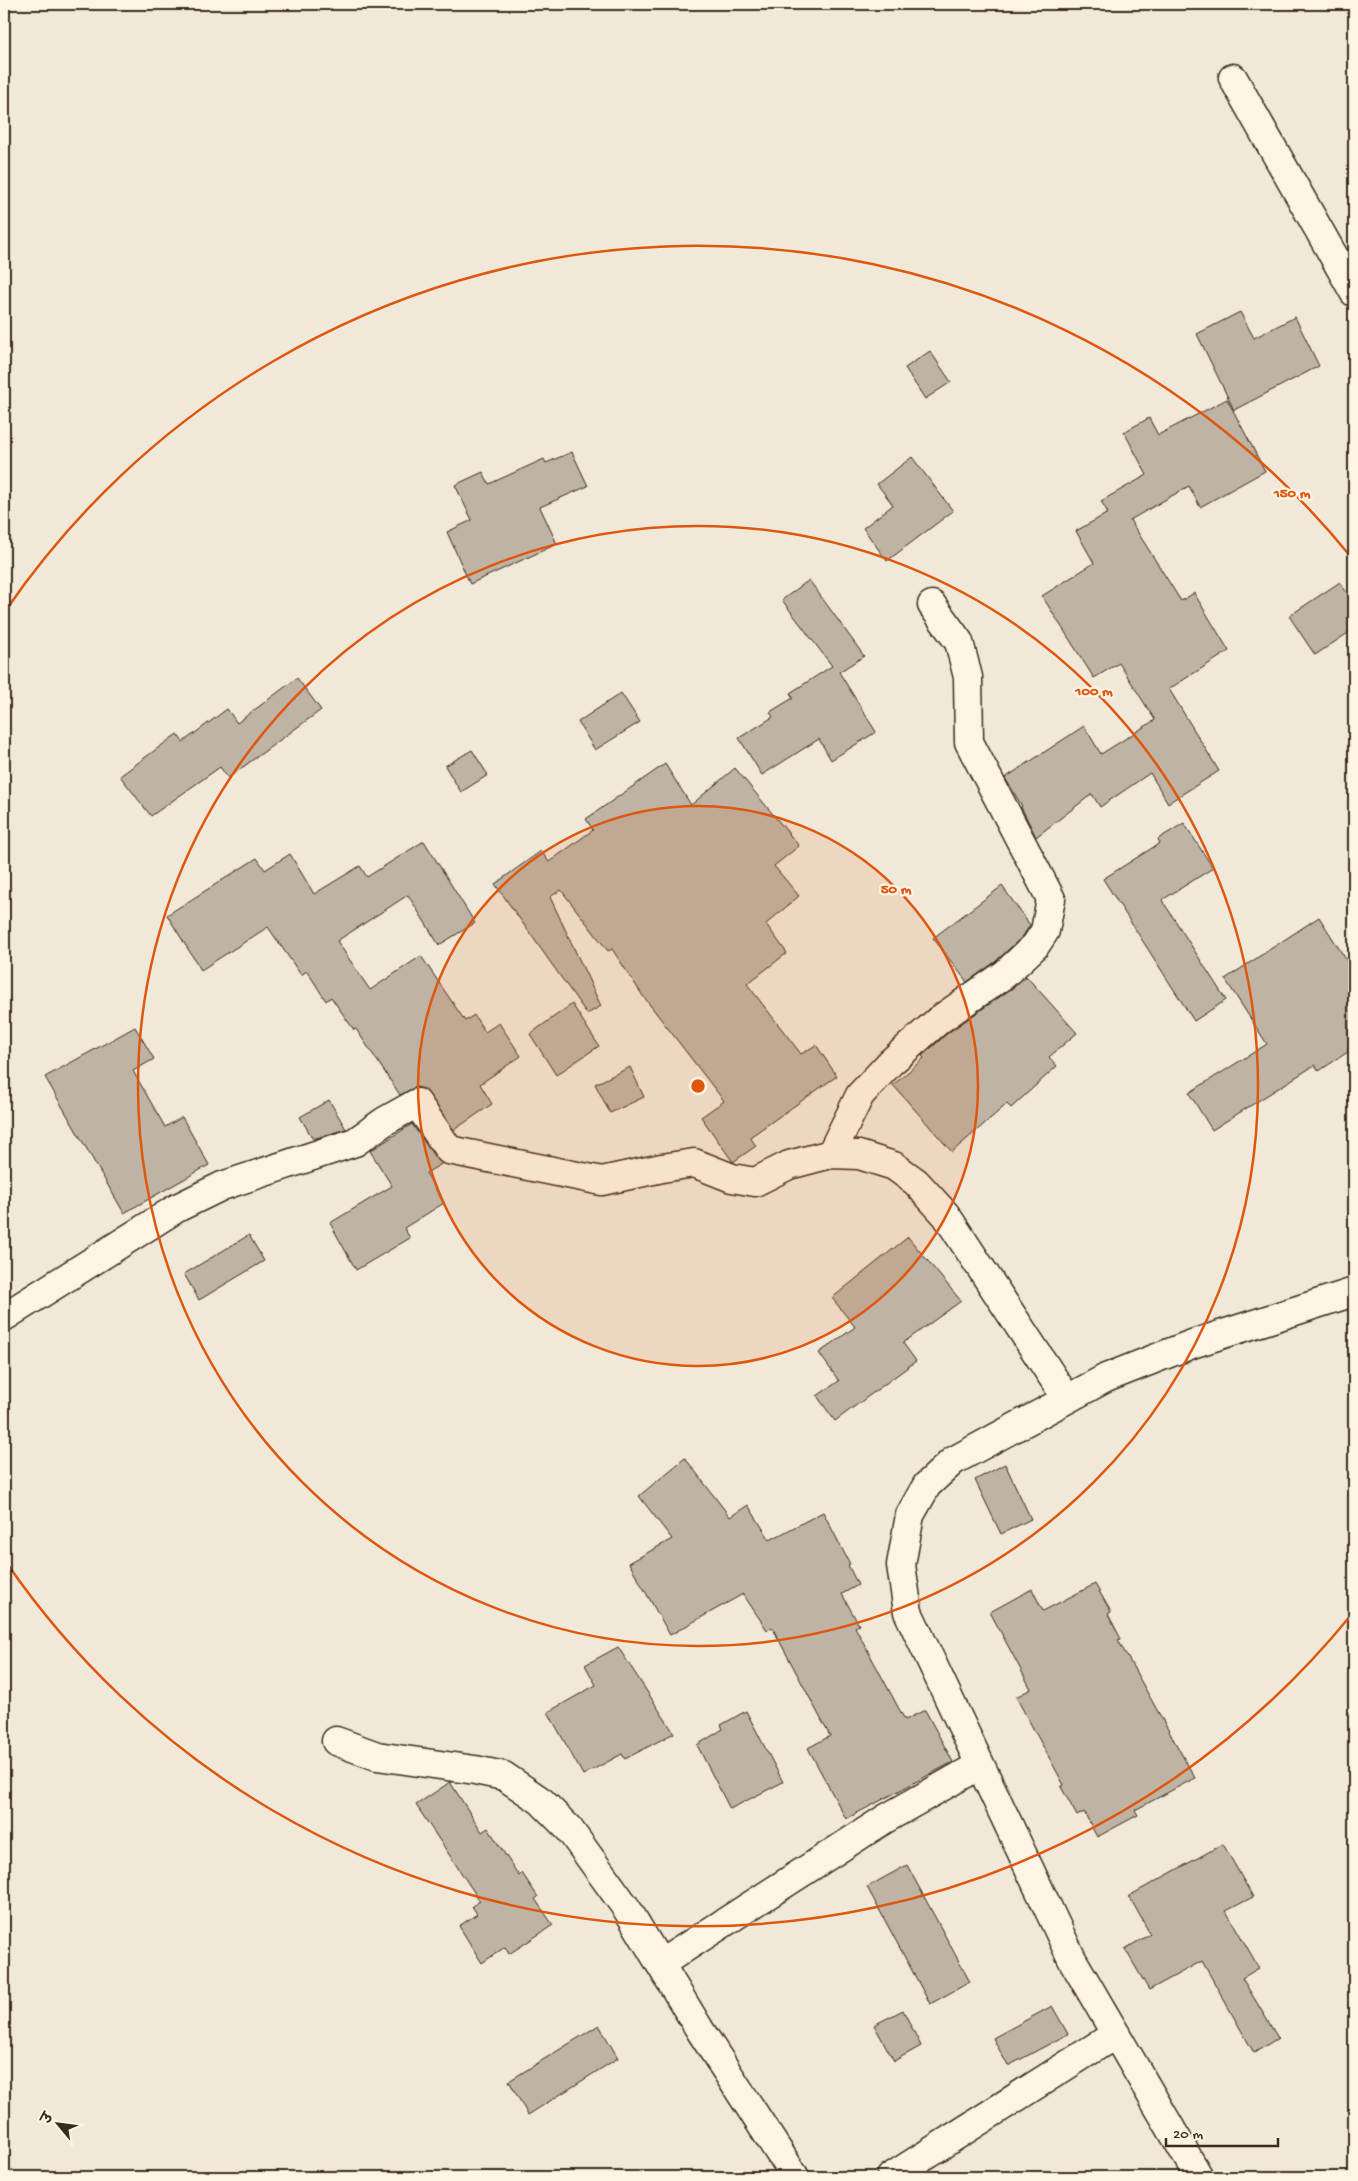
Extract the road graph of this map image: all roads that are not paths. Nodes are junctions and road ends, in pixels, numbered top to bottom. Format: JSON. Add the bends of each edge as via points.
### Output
{"nodes":[{"id":1,"x":1233,"y":78,"type":"dead end"},
{"id":2,"x":1354,"y":292,"type":"edge"},
{"id":3,"x":932,"y":605,"type":"dead end"},
{"id":4,"x":831,"y":1154,"type":"junction"},
{"id":5,"x":1354,"y":1292,"type":"edge"},
{"id":6,"x":4,"y":1316,"type":"edge"},
{"id":7,"x":1067,"y":1399,"type":"junction"},
{"id":8,"x":336,"y":1741,"type":"dead end"},
{"id":9,"x":980,"y":1765,"type":"junction"},
{"id":10,"x":660,"y":1964,"type":"junction"},
{"id":11,"x":1116,"y":2034,"type":"junction"},
{"id":12,"x":795,"y":2177,"type":"edge"},
{"id":13,"x":891,"y":2177,"type":"edge"},
{"id":14,"x":1200,"y":2177,"type":"edge"}],
"edges":[{"from":1,"to":2,"type":"street"},
{"from":3,"to":4,"type":"street","via":[[958,642],[968,677],[969,742],[1051,899],[1044,931],[1035,946],[1005,974],[940,1020],[891,1062],[860,1095]]},
{"from":4,"to":6,"type":"street","via":[[788,1165],[755,1182],[732,1178],[694,1163],[602,1181],[449,1150],[417,1103],[355,1142],[222,1186],[176,1208]]},
{"from":4,"to":7,"type":"street","via":[[859,1155],[894,1166],[916,1182],[946,1215]]},
{"from":5,"to":7,"type":"street","via":[[1192,1344],[1106,1378]]},
{"from":7,"to":9,"type":"street","via":[[953,1461],[927,1485],[910,1515],[901,1565],[908,1612]]},
{"from":8,"to":10,"type":"street","via":[[377,1756],[504,1776],[541,1801],[569,1829],[627,1909]]},
{"from":9,"to":10,"type":"street","via":[[885,1819]]},
{"from":9,"to":11,"type":"street","via":[[1072,1959]]},
{"from":10,"to":12,"type":"street"},
{"from":11,"to":13,"type":"street"},
{"from":11,"to":14,"type":"street"}]}
